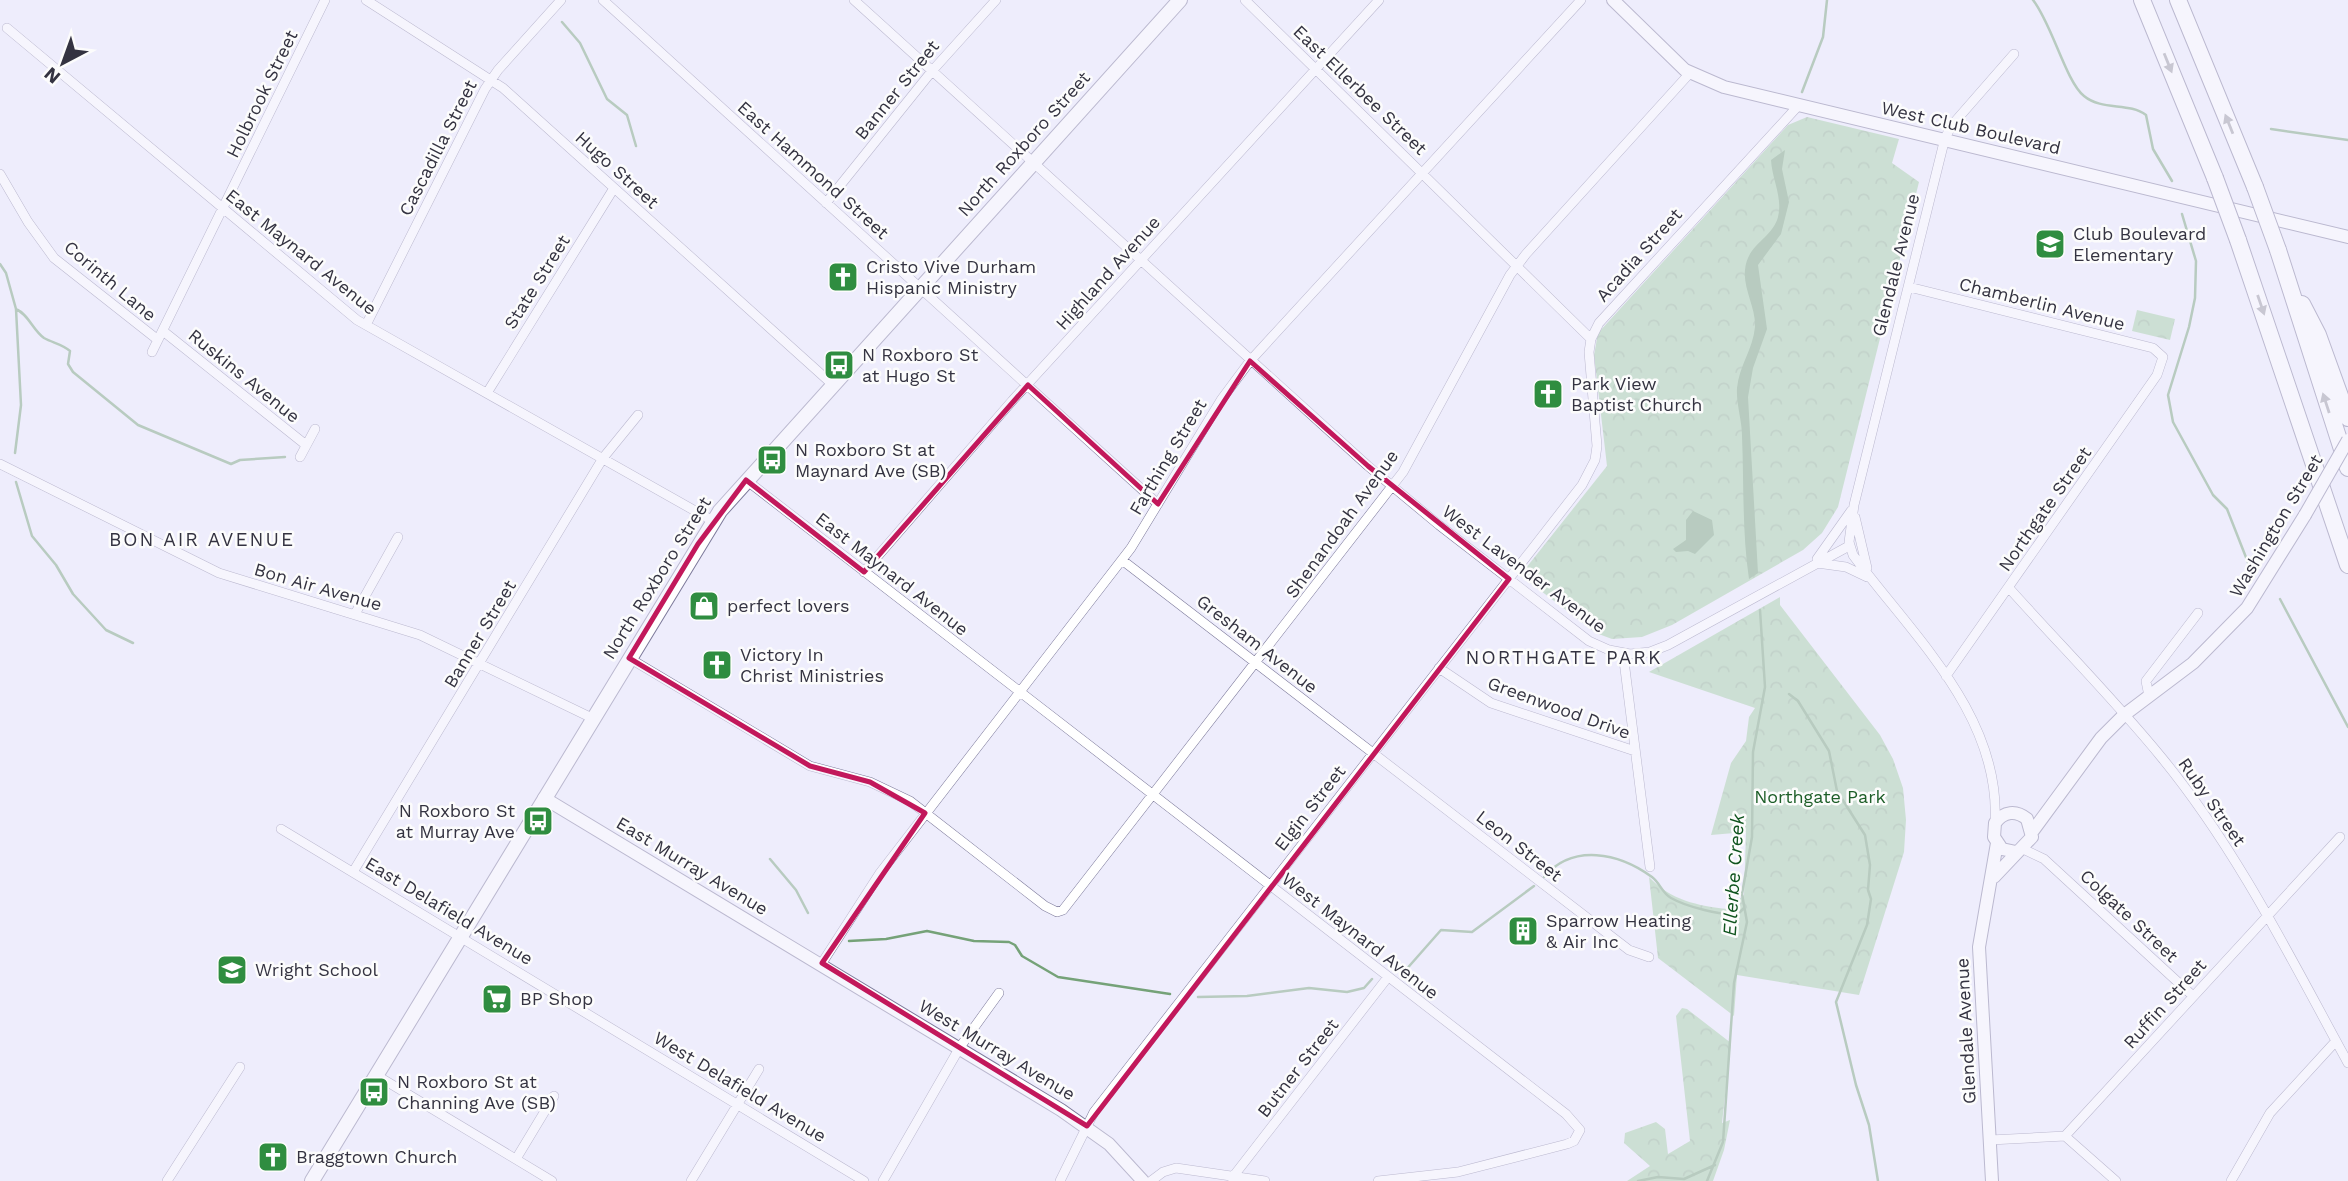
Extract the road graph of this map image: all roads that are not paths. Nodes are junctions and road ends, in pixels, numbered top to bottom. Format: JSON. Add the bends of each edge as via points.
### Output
{"nodes":[{"id":1,"x":325,"y":0,"type":"edge"},
{"id":2,"x":366,"y":0,"type":"edge"},
{"id":3,"x":561,"y":0,"type":"edge"},
{"id":4,"x":603,"y":0,"type":"edge"},
{"id":5,"x":854,"y":0,"type":"edge"},
{"id":6,"x":996,"y":0,"type":"edge"},
{"id":7,"x":1180,"y":0,"type":"edge"},
{"id":8,"x":1245,"y":0,"type":"edge"},
{"id":9,"x":1379,"y":0,"type":"edge"},
{"id":10,"x":1581,"y":0,"type":"edge"},
{"id":11,"x":1613,"y":0,"type":"edge"},
{"id":12,"x":2142,"y":0,"type":"edge"},
{"id":13,"x":2178,"y":0,"type":"edge"},
{"id":14,"x":7,"y":28,"type":"dead end"},
{"id":15,"x":2014,"y":54,"type":"dead end"},
{"id":16,"x":1315,"y":69,"type":"junction"},
{"id":17,"x":932,"y":71,"type":"junction"},
{"id":18,"x":1690,"y":73,"type":"junction"},
{"id":19,"x":491,"y":79,"type":"junction"},
{"id":20,"x":1798,"y":106,"type":"junction"},
{"id":21,"x":1945,"y":138,"type":"junction"},
{"id":22,"x":1033,"y":163,"type":"junction"},
{"id":23,"x":1422,"y":173,"type":"junction"},
{"id":24,"x":0,"y":174,"type":"edge"},
{"id":25,"x":3,"y":185,"type":"edge"},
{"id":26,"x":614,"y":188,"type":"junction"},
{"id":27,"x":826,"y":203,"type":"junction"},
{"id":28,"x":224,"y":210,"type":"junction"},
{"id":29,"x":2348,"y":237,"type":"edge"},
{"id":30,"x":1140,"y":261,"type":"junction"},
{"id":31,"x":1517,"y":266,"type":"junction"},
{"id":32,"x":2287,"y":274,"type":"junction"},
{"id":33,"x":1909,"y":287,"type":"junction"},
{"id":34,"x":919,"y":288,"type":"junction"},
{"id":35,"x":366,"y":325,"type":"junction"},
{"id":36,"x":163,"y":331,"type":"junction"},
{"id":37,"x":1591,"y":339,"type":"junction"},
{"id":38,"x":158,"y":340,"type":"junction"},
{"id":39,"x":152,"y":352,"type":"dead end"},
{"id":40,"x":2163,"y":357,"type":"joint"},
{"id":41,"x":1250,"y":361,"type":"junction"},
{"id":42,"x":832,"y":384,"type":"junction"},
{"id":43,"x":1028,"y":385,"type":"junction"},
{"id":44,"x":487,"y":393,"type":"junction"},
{"id":45,"x":638,"y":415,"type":"dead end"},
{"id":46,"x":2348,"y":418,"type":"edge"},
{"id":47,"x":315,"y":429,"type":"dead end"},
{"id":48,"x":2348,"y":440,"type":"edge"},
{"id":49,"x":306,"y":446,"type":"junction"},
{"id":50,"x":300,"y":457,"type":"dead end"},
{"id":51,"x":603,"y":458,"type":"junction"},
{"id":52,"x":0,"y":464,"type":"edge"},
{"id":53,"x":2348,"y":468,"type":"edge"},
{"id":54,"x":746,"y":480,"type":"junction"},
{"id":55,"x":1392,"y":487,"type":"junction"},
{"id":56,"x":1158,"y":503,"type":"junction"},
{"id":57,"x":1854,"y":505,"type":"junction"},
{"id":58,"x":713,"y":521,"type":"junction"},
{"id":59,"x":398,"y":537,"type":"dead end"},
{"id":60,"x":1849,"y":546,"type":"junction"},
{"id":61,"x":1122,"y":559,"type":"junction"},
{"id":62,"x":1813,"y":563,"type":"junction"},
{"id":63,"x":2348,"y":565,"type":"edge"},
{"id":64,"x":864,"y":572,"type":"junction"},
{"id":65,"x":1508,"y":579,"type":"junction"},
{"id":66,"x":1871,"y":580,"type":"junction"},
{"id":67,"x":2008,"y":589,"type":"junction"},
{"id":68,"x":2197,"y":613,"type":"dead end"},
{"id":69,"x":355,"y":614,"type":"junction"},
{"id":70,"x":1623,"y":653,"type":"junction"},
{"id":71,"x":629,"y":658,"type":"junction"},
{"id":72,"x":480,"y":663,"type":"junction"},
{"id":73,"x":1257,"y":664,"type":"junction"},
{"id":74,"x":1439,"y":668,"type":"junction"},
{"id":75,"x":1946,"y":676,"type":"junction"},
{"id":76,"x":1019,"y":692,"type":"junction"},
{"id":77,"x":2149,"y":696,"type":"junction"},
{"id":78,"x":2124,"y":715,"type":"junction"},
{"id":79,"x":592,"y":718,"type":"junction"},
{"id":80,"x":1635,"y":751,"type":"junction"},
{"id":81,"x":1373,"y":753,"type":"junction"},
{"id":82,"x":1994,"y":789,"type":"junction"},
{"id":83,"x":1154,"y":796,"type":"junction"},
{"id":84,"x":544,"y":798,"type":"junction"},
{"id":85,"x":2052,"y":803,"type":"junction"},
{"id":86,"x":925,"y":813,"type":"junction"},
{"id":87,"x":2016,"y":813,"type":"junction"},
{"id":88,"x":1996,"y":822,"type":"junction"},
{"id":89,"x":281,"y":829,"type":"dead end"},
{"id":90,"x":2032,"y":835,"type":"junction"},
{"id":91,"x":2340,"y":837,"type":"dead end"},
{"id":92,"x":1997,"y":844,"type":"junction"},
{"id":93,"x":2019,"y":850,"type":"junction"},
{"id":94,"x":2044,"y":859,"type":"junction"},
{"id":95,"x":1650,"y":867,"type":"dead end"},
{"id":96,"x":353,"y":872,"type":"junction"},
{"id":97,"x":1992,"y":880,"type":"junction"},
{"id":98,"x":1270,"y":886,"type":"junction"},
{"id":99,"x":2267,"y":915,"type":"junction"},
{"id":100,"x":461,"y":935,"type":"junction"},
{"id":101,"x":1649,"y":957,"type":"dead end"},
{"id":102,"x":822,"y":963,"type":"junction"},
{"id":103,"x":1388,"y":977,"type":"junction"},
{"id":104,"x":999,"y":993,"type":"dead end"},
{"id":105,"x":2193,"y":996,"type":"junction"},
{"id":106,"x":600,"y":1020,"type":"joint"},
{"id":107,"x":2336,"y":1041,"type":"junction"},
{"id":108,"x":960,"y":1046,"type":"junction"},
{"id":109,"x":2348,"y":1063,"type":"edge"},
{"id":110,"x":240,"y":1067,"type":"dead end"},
{"id":111,"x":760,"y":1069,"type":"dead end"},
{"id":112,"x":376,"y":1074,"type":"junction"},
{"id":113,"x":554,"y":1096,"type":"dead end"},
{"id":114,"x":738,"y":1104,"type":"junction"},
{"id":115,"x":1087,"y":1126,"type":"junction"},
{"id":116,"x":2065,"y":1136,"type":"junction"},
{"id":117,"x":1990,"y":1140,"type":"junction"},
{"id":118,"x":516,"y":1159,"type":"junction"},
{"id":119,"x":1232,"y":1178,"type":"junction"},
{"id":120,"x":167,"y":1181,"type":"edge"},
{"id":121,"x":312,"y":1181,"type":"edge"},
{"id":122,"x":552,"y":1181,"type":"edge"},
{"id":123,"x":691,"y":1181,"type":"edge"},
{"id":124,"x":864,"y":1181,"type":"edge"},
{"id":125,"x":883,"y":1181,"type":"edge"},
{"id":126,"x":1060,"y":1181,"type":"edge"},
{"id":127,"x":1143,"y":1181,"type":"edge"},
{"id":128,"x":1151,"y":1181,"type":"edge"},
{"id":129,"x":1265,"y":1181,"type":"edge"},
{"id":130,"x":1378,"y":1181,"type":"edge"},
{"id":131,"x":1992,"y":1181,"type":"edge"},
{"id":132,"x":2116,"y":1181,"type":"edge"},
{"id":133,"x":2231,"y":1181,"type":"edge"}],
"edges":[{"from":1,"to":28,"type":"street","name":"Holbrook Street"},
{"from":2,"to":19,"type":"street","name":"Hugo Street"},
{"from":3,"to":19,"type":"street","name":"Cascadilla Street"},
{"from":4,"to":27,"type":"street","name":"East Hammond Street"},
{"from":5,"to":17,"type":"street","name":"West Lavender Avenue"},
{"from":6,"to":17,"type":"street","name":"Banner Street"},
{"from":7,"to":22,"type":"main road","name":"North Roxboro Street"},
{"from":8,"to":16,"type":"street","name":"East Ellerbee Street"},
{"from":9,"to":16,"type":"street","name":"Highland Avenue"},
{"from":10,"to":23,"type":"street","name":"Farthing Street"},
{"from":11,"to":18,"type":"street","name":"West Club Boulevard"},
{"from":12,"to":63,"type":"highway","one_way":true,"bridge":true,"via":[[2238,240]]},
{"from":32,"to":13,"type":"highway","one_way":true,"bridge":true},
{"from":14,"to":28,"type":"street","name":"East Maynard Avenue"},
{"from":15,"to":21,"type":"street","name":"Glendale Avenue"},
{"from":16,"to":23,"type":"street","name":"East Ellerbee Street"},
{"from":16,"to":30,"type":"street","name":"Highland Avenue"},
{"from":17,"to":22,"type":"street","name":"West Lavender Avenue"},
{"from":17,"to":27,"type":"street","name":"Banner Street"},
{"from":18,"to":20,"type":"street","name":"West Club Boulevard"},
{"from":18,"to":31,"type":"street","name":"Shenandoah Avenue"},
{"from":19,"to":26,"type":"street","name":"Hugo Street"},
{"from":19,"to":35,"type":"street","name":"Cascadilla Street"},
{"from":20,"to":21,"type":"street","name":"West Club Boulevard"},
{"from":20,"to":37,"type":"street","name":"Acadia Street","via":[[1606,315]]},
{"from":21,"to":29,"type":"street","name":"West Club Boulevard"},
{"from":21,"to":33,"type":"street","name":"Glendale Avenue"},
{"from":22,"to":30,"type":"street","name":"West Lavender Avenue"},
{"from":22,"to":34,"type":"main road","name":"North Roxboro Street"},
{"from":23,"to":31,"type":"street","name":"East Ellerbee Street"},
{"from":23,"to":41,"type":"street","name":"Farthing Street"},
{"from":24,"to":25,"type":"street","name":"Corinth Lane"},
{"from":25,"to":38,"type":"street","name":"Corinth Lane","via":[[54,258]]},
{"from":26,"to":42,"type":"street","name":"Hugo Street"},
{"from":26,"to":44,"type":"street","name":"State Street"},
{"from":27,"to":34,"type":"street","name":"East Hammond Street"},
{"from":28,"to":35,"type":"street","name":"East Maynard Avenue"},
{"from":28,"to":36,"type":"street","name":"Holbrook Street"},
{"from":30,"to":41,"type":"street","name":"West Lavender Avenue"},
{"from":30,"to":43,"type":"street","name":"Highland Avenue"},
{"from":31,"to":37,"type":"street","name":"East Ellerbee Street"},
{"from":31,"to":55,"type":"street","name":"Shenandoah Avenue"},
{"from":32,"to":46,"type":"highway","via":[[2318,335]]},
{"from":53,"to":32,"type":"highway","one_way":true},
{"from":33,"to":40,"type":"street","name":"Chamberlin Avenue","via":[[2153,348]]},
{"from":33,"to":57,"type":"street","name":"Glendale Avenue"},
{"from":34,"to":42,"type":"main road","name":"North Roxboro Street"},
{"from":34,"to":43,"type":"street","name":"East Hammond Street"},
{"from":35,"to":44,"type":"street","name":"East Maynard Avenue"},
{"from":36,"to":38,"type":"street","name":"Holbrook Street"},
{"from":36,"to":49,"type":"street","name":"Ruskins Avenue"},
{"from":37,"to":65,"type":"street","name":"Elgin Street","via":[[1595,460],[1582,485]]},
{"from":38,"to":39,"type":"street","name":"Holbrook Street"},
{"from":40,"to":67,"type":"street","name":"Northgate Street","via":[[2157,375]]},
{"from":41,"to":55,"type":"street","name":"West Lavender Avenue"},
{"from":41,"to":56,"type":"street","name":"Farthing Street"},
{"from":42,"to":54,"type":"main road","name":"North Roxboro Street"},
{"from":43,"to":56,"type":"street","name":"East Hammond Street"},
{"from":43,"to":64,"type":"street","name":"Highland Avenue"},
{"from":44,"to":51,"type":"street","name":"East Maynard Avenue"},
{"from":45,"to":51,"type":"street","name":"Banner Street"},
{"from":47,"to":49,"type":"street"},
{"from":48,"to":77,"type":"street","name":"Washington Street","bridge":true,"via":[[2261,590],[2230,628]]},
{"from":49,"to":50,"type":"street"},
{"from":51,"to":58,"type":"street","name":"East Maynard Avenue"},
{"from":51,"to":72,"type":"street","name":"Banner Street"},
{"from":52,"to":69,"type":"street","name":"Bon Air Avenue","via":[[219,573]]},
{"from":54,"to":58,"type":"main road","name":"North Roxboro Street"},
{"from":54,"to":64,"type":"street","name":"East Maynard Avenue"},
{"from":55,"to":65,"type":"street","name":"West Lavender Avenue"},
{"from":55,"to":73,"type":"street","name":"Shenandoah Avenue"},
{"from":56,"to":61,"type":"street","name":"Farthing Street"},
{"from":57,"to":60,"type":"street","name":"Glendale Avenue"},
{"from":57,"to":62,"type":"street","name":"Glendale Avenue"},
{"from":57,"to":66,"type":"street","name":"Glendale Avenue"},
{"from":58,"to":71,"type":"main road","name":"North Roxboro Street"},
{"from":59,"to":69,"type":"street"},
{"from":60,"to":62,"type":"street","name":"West Lavender Avenue"},
{"from":60,"to":66,"type":"street","name":"Glendale Avenue"},
{"from":61,"to":73,"type":"street","name":"Gresham Avenue"},
{"from":61,"to":76,"type":"street","name":"Farthing Street"},
{"from":62,"to":66,"type":"street","via":[[1846,567]]},
{"from":62,"to":70,"type":"street","name":"West Lavender Avenue","via":[[1668,645]]},
{"from":64,"to":76,"type":"street","name":"East Maynard Avenue"},
{"from":65,"to":70,"type":"street","name":"West Lavender Avenue","via":[[1589,641]]},
{"from":65,"to":74,"type":"street","name":"Elgin Street"},
{"from":66,"to":75,"type":"street","name":"Glendale Avenue"},
{"from":67,"to":75,"type":"street","name":"Northgate Street"},
{"from":67,"to":78,"type":"street","name":"Ruby Street"},
{"from":68,"to":77,"type":"street","via":[[2146,681]]},
{"from":69,"to":72,"type":"street","name":"Bon Air Avenue","via":[[420,635]]},
{"from":70,"to":80,"type":"street"},
{"from":71,"to":79,"type":"main road","name":"North Roxboro Street"},
{"from":71,"to":86,"type":"street","via":[[810,766],[870,782]]},
{"from":72,"to":79,"type":"street","name":"Bon Air Avenue"},
{"from":72,"to":96,"type":"street","name":"Banner Street"},
{"from":73,"to":81,"type":"street","name":"Gresham Avenue"},
{"from":73,"to":83,"type":"street","name":"Shenandoah Avenue"},
{"from":74,"to":80,"type":"street","name":"Greenwood Drive","via":[[1491,703]]},
{"from":74,"to":81,"type":"street","name":"Elgin Street"},
{"from":75,"to":82,"type":"street","name":"Glendale Avenue","via":[[1983,743]]},
{"from":76,"to":83,"type":"street","name":"West Maynard Avenue"},
{"from":76,"to":86,"type":"street","name":"Farthing Street"},
{"from":77,"to":78,"type":"street","name":"Washington Street"},
{"from":78,"to":85,"type":"street","name":"Washington Street","via":[[2101,737]]},
{"from":78,"to":99,"type":"street","name":"Ruby Street","via":[[2192,798]]},
{"from":79,"to":84,"type":"main road","name":"North Roxboro Street"},
{"from":80,"to":95,"type":"street"},
{"from":81,"to":98,"type":"street","name":"Elgin Street"},
{"from":81,"to":101,"type":"street","name":"Leon Street","via":[[1629,950]]},
{"from":82,"to":87,"type":"street","name":"Glendale Avenue"},
{"from":82,"to":88,"type":"street","name":"Glendale Avenue"},
{"from":83,"to":86,"type":"street","name":"Shenandoah Avenue","via":[[1063,910],[1051,910]]},
{"from":83,"to":98,"type":"street","name":"West Maynard Avenue"},
{"from":84,"to":100,"type":"main road","name":"North Roxboro Street"},
{"from":84,"to":102,"type":"street","name":"East Murray Avenue"},
{"from":85,"to":87,"type":"street"},
{"from":85,"to":90,"type":"street","name":"Washington Street"},
{"from":86,"to":102,"type":"street","name":"Farthing Street"},
{"from":87,"to":88,"type":"street"},
{"from":87,"to":90,"type":"street","via":[[2029,822]]},
{"from":88,"to":92,"type":"street"},
{"from":89,"to":96,"type":"street","name":"East Delafield Avenue"},
{"from":90,"to":93,"type":"street"},
{"from":90,"to":94,"type":"street","name":"Colgate Street"},
{"from":91,"to":99,"type":"street","name":"Ruffin Street"},
{"from":92,"to":93,"type":"street","via":[[2006,851]]},
{"from":92,"to":97,"type":"street","name":"Glendale Avenue"},
{"from":93,"to":94,"type":"street","name":"Colgate Street"},
{"from":93,"to":97,"type":"street","name":"Glendale Avenue"},
{"from":94,"to":105,"type":"street","name":"Colgate Street"},
{"from":96,"to":100,"type":"street","name":"East Delafield Avenue"},
{"from":97,"to":117,"type":"street","name":"Glendale Avenue","via":[[1979,947]]},
{"from":98,"to":103,"type":"street","name":"West Maynard Avenue"},
{"from":98,"to":115,"type":"street","name":"Elgin Street"},
{"from":99,"to":105,"type":"street","name":"Ruffin Street"},
{"from":99,"to":107,"type":"street","name":"Ruby Street"},
{"from":100,"to":106,"type":"street","name":"East Delafield Avenue"},
{"from":100,"to":112,"type":"main road","name":"North Roxboro Street"},
{"from":102,"to":108,"type":"street","name":"West Murray Avenue"},
{"from":103,"to":119,"type":"street","name":"Butner Street"},
{"from":103,"to":130,"type":"street","name":"West Maynard Avenue","via":[[1566,1114],[1580,1130],[1567,1144],[1487,1167]]},
{"from":104,"to":108,"type":"street"},
{"from":105,"to":116,"type":"street","name":"Ruffin Street"},
{"from":106,"to":114,"type":"street","name":"West Delafield Avenue"},
{"from":107,"to":109,"type":"street","name":"Ruby Street"},
{"from":107,"to":133,"type":"street","via":[[2270,1113]]},
{"from":108,"to":115,"type":"street","name":"West Murray Avenue"},
{"from":108,"to":125,"type":"street"},
{"from":110,"to":120,"type":"street"},
{"from":111,"to":114,"type":"street"},
{"from":112,"to":118,"type":"street"},
{"from":112,"to":121,"type":"main road","name":"North Roxboro Street"},
{"from":113,"to":118,"type":"street"},
{"from":114,"to":123,"type":"street"},
{"from":114,"to":124,"type":"street","name":"West Delafield Avenue"},
{"from":115,"to":126,"type":"street","name":"Elgin Street"},
{"from":115,"to":127,"type":"street","name":"West Murray Avenue"},
{"from":116,"to":117,"type":"street"},
{"from":116,"to":132,"type":"street"},
{"from":117,"to":131,"type":"street","name":"Glendale Avenue"},
{"from":118,"to":122,"type":"street"},
{"from":119,"to":128,"type":"street","via":[[1176,1168]]},
{"from":119,"to":129,"type":"street"}]}
